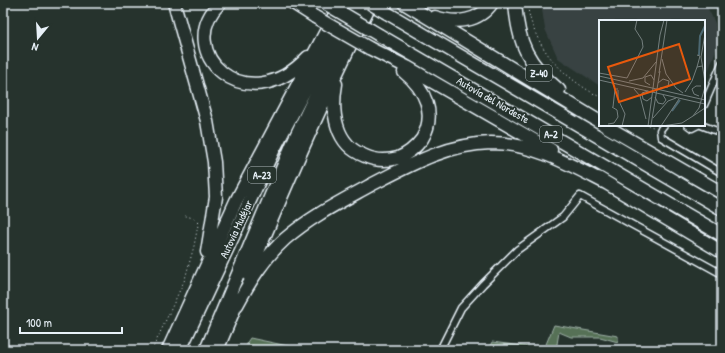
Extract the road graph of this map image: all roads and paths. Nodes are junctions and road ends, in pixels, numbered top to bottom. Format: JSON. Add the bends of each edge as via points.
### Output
{"nodes":[{"id":1,"x":174,"y":3,"type":"edge"},
{"id":2,"x":220,"y":3,"type":"edge"},
{"id":3,"x":288,"y":3,"type":"edge"},
{"id":4,"x":293,"y":3,"type":"edge"},
{"id":5,"x":325,"y":3,"type":"edge"},
{"id":6,"x":340,"y":3,"type":"edge"},
{"id":7,"x":350,"y":3,"type":"edge"},
{"id":8,"x":362,"y":3,"type":"edge"},
{"id":9,"x":371,"y":3,"type":"edge"},
{"id":10,"x":492,"y":3,"type":"edge"},
{"id":11,"x":515,"y":3,"type":"edge"},
{"id":12,"x":527,"y":3,"type":"edge"},
{"id":13,"x":406,"y":4,"type":"edge"},
{"id":14,"x":311,"y":14,"type":"junction"},
{"id":15,"x":317,"y":48,"type":"junction"},
{"id":16,"x":343,"y":58,"type":"junction"},
{"id":17,"x":395,"y":63,"type":"junction"},
{"id":18,"x":722,"y":63,"type":"edge"},
{"id":19,"x":599,"y":96,"type":"edge"},
{"id":20,"x":705,"y":103,"type":"edge"},
{"id":21,"x":599,"y":117,"type":"edge"},
{"id":22,"x":599,"y":121,"type":"edge"},
{"id":23,"x":606,"y":126,"type":"edge"},
{"id":24,"x":614,"y":126,"type":"edge"},
{"id":25,"x":663,"y":126,"type":"edge"},
{"id":26,"x":704,"y":126,"type":"edge"},
{"id":27,"x":722,"y":133,"type":"edge"},
{"id":28,"x":642,"y":145,"type":"junction"},
{"id":29,"x":722,"y":173,"type":"edge"},
{"id":30,"x":604,"y":182,"type":"junction"},
{"id":31,"x":722,"y":193,"type":"edge"},
{"id":32,"x":722,"y":209,"type":"edge"},
{"id":33,"x":183,"y":214,"type":"dead end"},
{"id":34,"x":722,"y":235,"type":"edge"},
{"id":35,"x":722,"y":252,"type":"edge"},
{"id":36,"x":203,"y":272,"type":"junction"},
{"id":37,"x":722,"y":274,"type":"edge"},
{"id":38,"x":237,"y":305,"type":"junction"},
{"id":39,"x":152,"y":350,"type":"edge"},
{"id":40,"x":168,"y":350,"type":"edge"},
{"id":41,"x":180,"y":350,"type":"edge"},
{"id":42,"x":206,"y":350,"type":"edge"},
{"id":43,"x":216,"y":350,"type":"edge"},
{"id":44,"x":440,"y":350,"type":"edge"}],
"edges":[{"from":1,"to":36,"type":"highway","via":[[207,121],[214,162],[216,198]]},
{"from":2,"to":15,"type":"highway","via":[[207,24],[206,44],[212,62],[221,73],[230,78],[249,84],[276,81],[301,64]]},
{"from":3,"to":14,"type":"highway"},
{"from":4,"to":14,"type":"highway"},
{"from":5,"to":34,"type":"highway","name":"Autovía del Nordeste","number":"A-2","bridge":true},
{"from":6,"to":15,"type":"highway"},
{"from":7,"to":41,"type":"highway","name":"Autovía Mudéjar","number":"A-23","via":[[274,149]]},
{"from":8,"to":42,"type":"highway","name":"Autovía Mudéjar","number":"A-23","via":[[295,138]]},
{"from":9,"to":16,"type":"highway"},
{"from":9,"to":32,"type":"highway","name":"Autovía del Nordeste","number":"A-2","bridge":true},
{"from":10,"to":13,"type":"highway","via":[[475,18],[456,22],[436,18]]},
{"from":11,"to":21,"type":"highway","number":"Z-40","via":[[520,37],[530,61],[542,76],[567,97]]},
{"from":12,"to":19,"type":"path","via":[[533,27],[544,51],[572,80]]},
{"from":13,"to":22,"type":"highway"},
{"from":14,"to":17,"type":"highway","bridge":true},
{"from":15,"to":36,"type":"highway","via":[[246,182]]},
{"from":16,"to":17,"type":"highway","via":[[337,77],[334,102],[337,128],[344,141],[354,150],[367,157],[383,160],[399,158],[414,148],[425,134],[429,118],[428,104],[418,84]]},
{"from":16,"to":38,"type":"highway","via":[[291,174]]},
{"from":17,"to":30,"type":"highway","via":[[407,67]]},
{"from":18,"to":20,"type":"street"},
{"from":23,"to":28,"type":"highway"},
{"from":24,"to":28,"type":"highway"},
{"from":25,"to":29,"type":"street","via":[[660,130],[661,137]]},
{"from":26,"to":27,"type":"street"},
{"from":28,"to":31,"type":"highway"},
{"from":30,"to":35,"type":"highway"},
{"from":30,"to":38,"type":"highway","via":[[553,157],[518,146],[468,145],[436,153],[306,222],[271,254],[252,278]]},
{"from":33,"to":39,"type":"path","via":[[199,220],[194,246],[185,279]]},
{"from":36,"to":40,"type":"highway"},
{"from":37,"to":44,"type":"street","via":[[580,196],[563,217],[517,250],[461,308]]},
{"from":38,"to":43,"type":"highway"}]}
